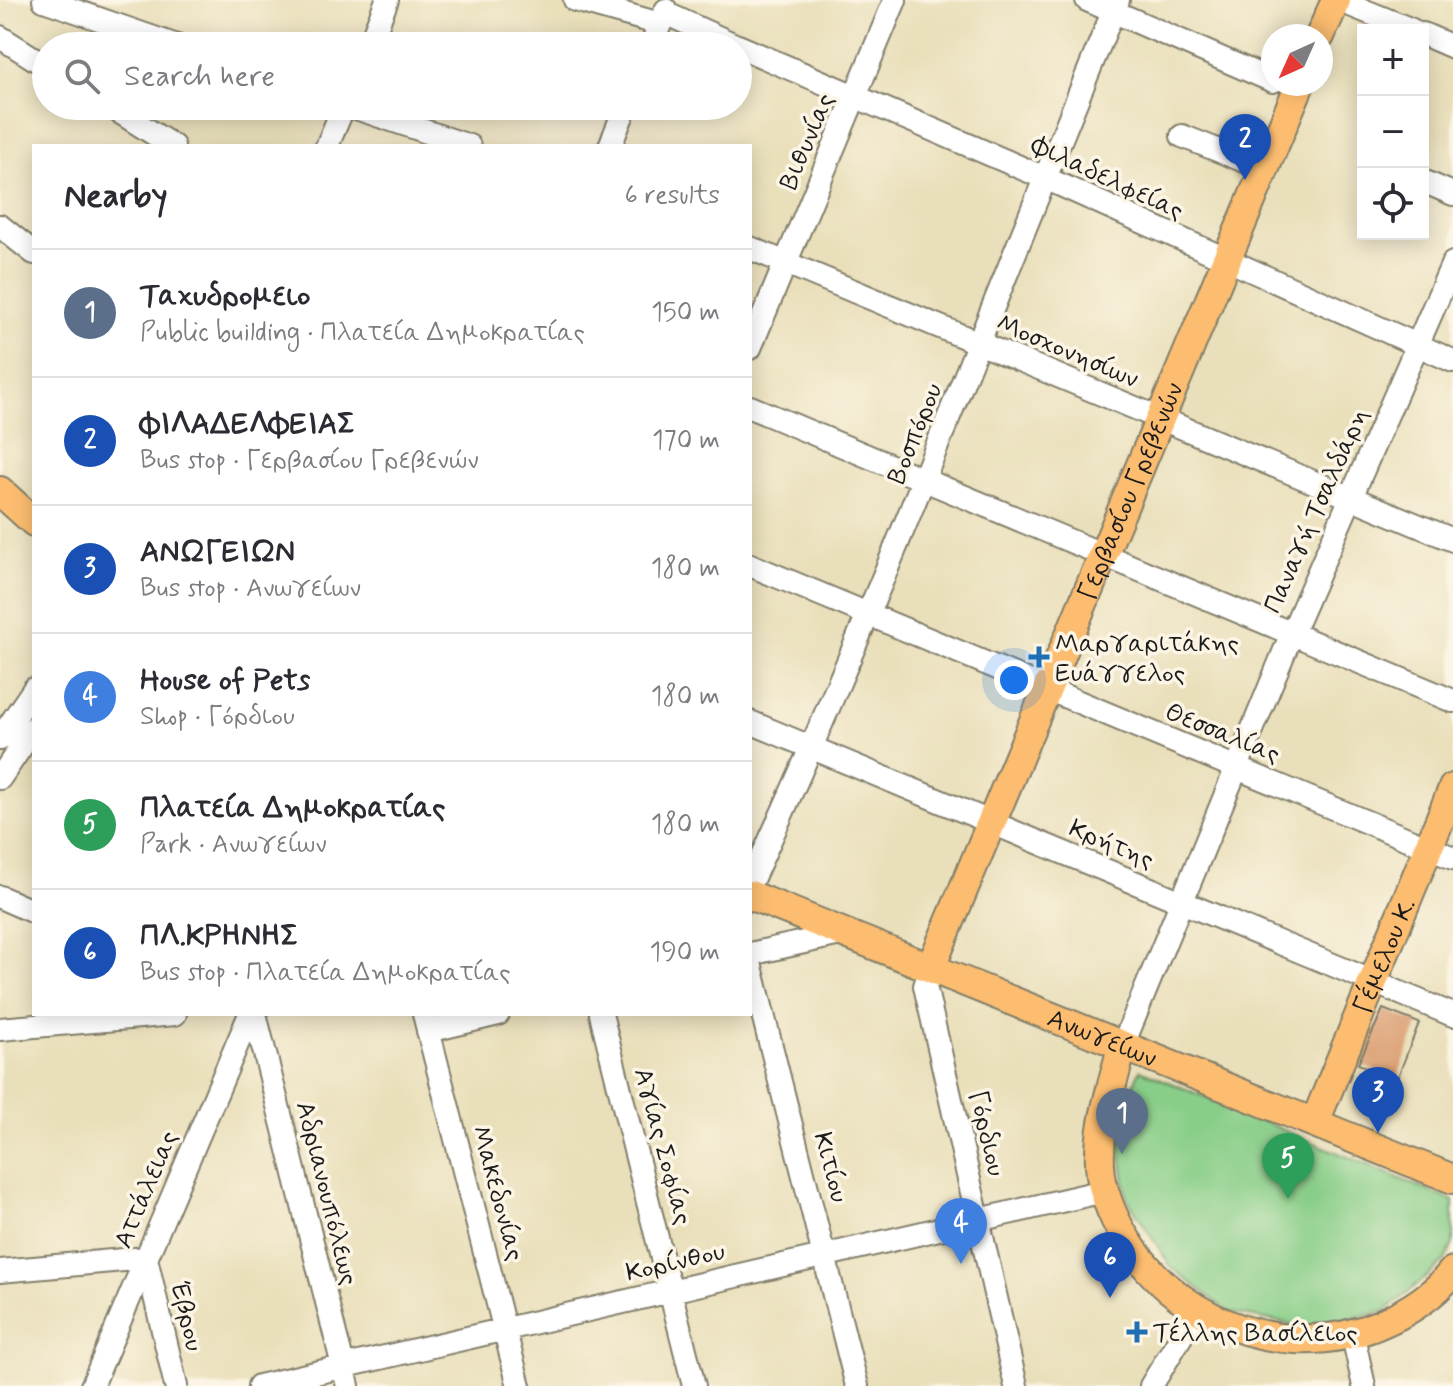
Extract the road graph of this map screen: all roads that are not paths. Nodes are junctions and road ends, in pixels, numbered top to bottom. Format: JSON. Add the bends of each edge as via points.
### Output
{"nodes":[{"id":1,"x":44,"y":0,"type":"edge"},
{"id":2,"x":387,"y":0,"type":"edge"},
{"id":3,"x":575,"y":0,"type":"edge"},
{"id":4,"x":895,"y":0,"type":"edge"},
{"id":5,"x":1087,"y":0,"type":"edge"},
{"id":6,"x":1337,"y":0,"type":"edge"},
{"id":7,"x":1116,"y":6,"type":"edge"},
{"id":8,"x":665,"y":12,"type":"edge"},
{"id":9,"x":1326,"y":24,"type":"edge"},
{"id":10,"x":1397,"y":24,"type":"edge"},
{"id":11,"x":137,"y":32,"type":"edge"},
{"id":12,"x":374,"y":32,"type":"edge"},
{"id":13,"x":657,"y":32,"type":"edge"},
{"id":14,"x":708,"y":32,"type":"edge"},
{"id":15,"x":0,"y":37,"type":"edge"},
{"id":16,"x":1429,"y":37,"type":"edge"},
{"id":17,"x":1453,"y":47,"type":"edge"},
{"id":18,"x":752,"y":52,"type":"edge"},
{"id":19,"x":32,"y":57,"type":"edge"},
{"id":20,"x":1261,"y":73,"type":"edge"},
{"id":21,"x":1285,"y":96,"type":"edge"},
{"id":22,"x":854,"y":99,"type":"junction"},
{"id":23,"x":132,"y":120,"type":"edge"},
{"id":24,"x":338,"y":120,"type":"edge"},
{"id":25,"x":392,"y":120,"type":"edge"},
{"id":26,"x":620,"y":120,"type":"edge"},
{"id":27,"x":1182,"y":136,"type":"dead end"},
{"id":28,"x":170,"y":144,"type":"edge"},
{"id":29,"x":328,"y":144,"type":"edge"},
{"id":30,"x":463,"y":144,"type":"edge"},
{"id":31,"x":611,"y":144,"type":"edge"},
{"id":32,"x":1265,"y":169,"type":"junction"},
{"id":33,"x":1045,"y":178,"type":"junction"},
{"id":34,"x":1429,"y":184,"type":"edge"},
{"id":35,"x":1453,"y":194,"type":"edge"},
{"id":36,"x":0,"y":226,"type":"edge"},
{"id":37,"x":752,"y":249,"type":"edge"},
{"id":38,"x":32,"y":251,"type":"edge"},
{"id":39,"x":786,"y":261,"type":"junction"},
{"id":40,"x":1226,"y":262,"type":"junction"},
{"id":41,"x":1453,"y":263,"type":"edge"},
{"id":42,"x":752,"y":343,"type":"edge"},
{"id":43,"x":981,"y":343,"type":"junction"},
{"id":44,"x":1417,"y":347,"type":"junction"},
{"id":45,"x":1453,"y":361,"type":"edge"},
{"id":46,"x":752,"y":408,"type":"edge"},
{"id":47,"x":1160,"y":419,"type":"junction"},
{"id":48,"x":924,"y":481,"type":"junction"},
{"id":49,"x":0,"y":491,"type":"edge"},
{"id":50,"x":1351,"y":497,"type":"junction"},
{"id":51,"x":32,"y":520,"type":"edge"},
{"id":52,"x":1453,"y":540,"type":"edge"},
{"id":53,"x":1104,"y":555,"type":"junction"},
{"id":54,"x":752,"y":566,"type":"edge"},
{"id":55,"x":868,"y":615,"type":"junction"},
{"id":56,"x":1292,"y":633,"type":"junction"},
{"id":57,"x":1047,"y":692,"type":"junction"},
{"id":58,"x":32,"y":694,"type":"edge"},
{"id":59,"x":1453,"y":701,"type":"edge"},
{"id":60,"x":752,"y":723,"type":"edge"},
{"id":61,"x":16,"y":735,"type":"edge"},
{"id":62,"x":812,"y":748,"type":"junction"},
{"id":63,"x":1236,"y":768,"type":"junction"},
{"id":64,"x":0,"y":778,"type":"edge"},
{"id":65,"x":1453,"y":788,"type":"edge"},
{"id":66,"x":992,"y":823,"type":"junction"},
{"id":67,"x":1441,"y":853,"type":"edge"},
{"id":68,"x":752,"y":880,"type":"edge"},
{"id":69,"x":752,"y":896,"type":"edge"},
{"id":70,"x":0,"y":897,"type":"edge"},
{"id":71,"x":1181,"y":902,"type":"junction"},
{"id":72,"x":32,"y":911,"type":"edge"},
{"id":73,"x":845,"y":933,"type":"junction"},
{"id":74,"x":752,"y":954,"type":"edge"},
{"id":75,"x":752,"y":971,"type":"edge"},
{"id":76,"x":928,"y":977,"type":"junction"},
{"id":77,"x":1373,"y":982,"type":"junction"},
{"id":78,"x":1453,"y":1015,"type":"edge"},
{"id":79,"x":152,"y":1016,"type":"edge"},
{"id":80,"x":251,"y":1016,"type":"edge"},
{"id":81,"x":253,"y":1016,"type":"edge"},
{"id":82,"x":480,"y":1016,"type":"edge"},
{"id":83,"x":602,"y":1016,"type":"edge"},
{"id":84,"x":426,"y":1022,"type":"edge"},
{"id":85,"x":0,"y":1029,"type":"edge"},
{"id":86,"x":1122,"y":1047,"type":"junction"},
{"id":87,"x":1315,"y":1122,"type":"junction"},
{"id":88,"x":1453,"y":1179,"type":"edge"},
{"id":89,"x":1104,"y":1191,"type":"junction"},
{"id":90,"x":979,"y":1220,"type":"junction"},
{"id":91,"x":826,"y":1255,"type":"junction"},
{"id":92,"x":146,"y":1258,"type":"junction"},
{"id":93,"x":0,"y":1271,"type":"edge"},
{"id":94,"x":1453,"y":1271,"type":"edge"},
{"id":95,"x":673,"y":1290,"type":"junction"},
{"id":96,"x":1197,"y":1310,"type":"junction"},
{"id":97,"x":506,"y":1329,"type":"junction"},
{"id":98,"x":1353,"y":1336,"type":"junction"},
{"id":99,"x":345,"y":1376,"type":"edge"},
{"id":100,"x":92,"y":1386,"type":"edge"},
{"id":101,"x":176,"y":1386,"type":"edge"},
{"id":102,"x":259,"y":1386,"type":"edge"},
{"id":103,"x":519,"y":1386,"type":"edge"},
{"id":104,"x":694,"y":1386,"type":"edge"},
{"id":105,"x":857,"y":1386,"type":"edge"},
{"id":106,"x":1016,"y":1386,"type":"edge"},
{"id":107,"x":1151,"y":1386,"type":"edge"},
{"id":108,"x":1364,"y":1386,"type":"edge"}],
"edges":[{"from":1,"to":11,"type":"street"},
{"from":2,"to":12,"type":"street"},
{"from":3,"to":8,"type":"street","name":"Φιλαδελφείας"},
{"from":4,"to":22,"type":"street","name":"Βιθυνίας"},
{"from":5,"to":7,"type":"street"},
{"from":6,"to":9,"type":"main road"},
{"from":6,"to":10,"type":"street"},
{"from":7,"to":20,"type":"street"},
{"from":7,"to":33,"type":"street","name":"Βοσπόρου"},
{"from":8,"to":13,"type":"street"},
{"from":8,"to":14,"type":"street","name":"Φιλαδελφείας"},
{"from":15,"to":19,"type":"street"},
{"from":16,"to":17,"type":"street"},
{"from":18,"to":22,"type":"street","name":"Φιλαδελφείας"},
{"from":21,"to":32,"type":"main road","name":"Γερβασίου Γρεβενών"},
{"from":22,"to":33,"type":"street","name":"Φιλαδελφείας"},
{"from":22,"to":39,"type":"street","name":"Βιθυνίας"},
{"from":23,"to":28,"type":"street"},
{"from":24,"to":29,"type":"street"},
{"from":25,"to":30,"type":"street"},
{"from":26,"to":31,"type":"street"},
{"from":27,"to":32,"type":"street"},
{"from":32,"to":40,"type":"main road","name":"Γερβασίου Γρεβενών"},
{"from":33,"to":40,"type":"street","name":"Φιλαδελφείας"},
{"from":33,"to":43,"type":"street","name":"Βοσπόρου"},
{"from":34,"to":35,"type":"street"},
{"from":36,"to":38,"type":"street"},
{"from":37,"to":39,"type":"street","name":"Μοσχονησίων"},
{"from":39,"to":42,"type":"street","name":"Βιθυνίας"},
{"from":39,"to":43,"type":"street","name":"Μοσχονησίων"},
{"from":40,"to":44,"type":"street","name":"Φιλαδελφείας"},
{"from":40,"to":47,"type":"main road","name":"Γερβασίου Γρεβενών"},
{"from":41,"to":44,"type":"street","name":"Παναγή Τσαλδάρη"},
{"from":43,"to":47,"type":"street","name":"Μοσχονησίων"},
{"from":43,"to":48,"type":"street","name":"Βοσπόρου"},
{"from":44,"to":45,"type":"street","name":"Φιλαδελφείας"},
{"from":44,"to":50,"type":"street","name":"Παναγή Τσαλδάρη"},
{"from":46,"to":48,"type":"street"},
{"from":47,"to":50,"type":"street","name":"Μοσχονησίων"},
{"from":47,"to":53,"type":"main road","name":"Γερβασίου Γρεβενών"},
{"from":48,"to":53,"type":"street"},
{"from":48,"to":55,"type":"street","name":"Βοσπόρου"},
{"from":49,"to":51,"type":"main road"},
{"from":50,"to":52,"type":"street","name":"Μοσχονησίων"},
{"from":50,"to":56,"type":"street","name":"Παναγή Τσαλδάρη"},
{"from":53,"to":56,"type":"street"},
{"from":53,"to":57,"type":"main road","name":"Γερβασίου Γρεβενών"},
{"from":54,"to":55,"type":"street","name":"Θεσσαλίας"},
{"from":55,"to":57,"type":"street","name":"Θεσσαλίας"},
{"from":55,"to":62,"type":"street","name":"Βοσπόρου"},
{"from":56,"to":59,"type":"street"},
{"from":56,"to":63,"type":"street","name":"Παναγή Τσαλδάρη"},
{"from":57,"to":63,"type":"street","name":"Θεσσαλίας"},
{"from":57,"to":66,"type":"main road","name":"Γερβασίου Γρεβενών"},
{"from":58,"to":61,"type":"street"},
{"from":60,"to":62,"type":"street","name":"Κρήτης"},
{"from":61,"to":64,"type":"street"},
{"from":62,"to":66,"type":"street","name":"Κρήτης"},
{"from":62,"to":68,"type":"street","name":"Βοσπόρου"},
{"from":63,"to":67,"type":"street","name":"Θεσσαλίας"},
{"from":63,"to":71,"type":"street","name":"Παναγή Τσαλδάρη"},
{"from":65,"to":67,"type":"main road","name":"Γέμελου Κ."},
{"from":66,"to":71,"type":"street","name":"Κρήτης"},
{"from":66,"to":76,"type":"main road","name":"Γερβασίου Γρεβενών"},
{"from":67,"to":77,"type":"main road","name":"Γέμελου Κ."},
{"from":69,"to":73,"type":"main road","name":"Ανωγείων"},
{"from":70,"to":72,"type":"street"},
{"from":71,"to":77,"type":"street","name":"Κρήτης"},
{"from":71,"to":86,"type":"street","name":"Παναγή Τσαλδάρη"},
{"from":73,"to":74,"type":"street"},
{"from":73,"to":76,"type":"main road","name":"Ανωγείων"},
{"from":75,"to":91,"type":"street","name":"Κιτίου"},
{"from":76,"to":86,"type":"main road","name":"Ανωγείων"},
{"from":76,"to":90,"type":"street","name":"Γόρδιου"},
{"from":77,"to":78,"type":"street","name":"Κρήτης"},
{"from":77,"to":87,"type":"main road","name":"Γέμελου Κ."},
{"from":79,"to":85,"type":"street"},
{"from":80,"to":92,"type":"street","name":"Αττάλειας"},
{"from":81,"to":99,"type":"street","name":"Αδριανουπόλεως"},
{"from":82,"to":84,"type":"street"},
{"from":83,"to":95,"type":"street","name":"Αγίας Σοφίας"},
{"from":84,"to":97,"type":"street","name":"Μακεδονίας"},
{"from":86,"to":87,"type":"main road","name":"Ανωγείων"},
{"from":86,"to":89,"type":"main road","via":[[1098,1154]]},
{"from":87,"to":88,"type":"main road","name":"Ανωγείων"},
{"from":89,"to":90,"type":"street","name":"Κορίνθου"},
{"from":89,"to":96,"type":"main road","via":[[1142,1262]]},
{"from":90,"to":91,"type":"street","name":"Κορίνθου"},
{"from":90,"to":106,"type":"street","name":"Γόρδιου"},
{"from":91,"to":95,"type":"street","name":"Κορίνθου"},
{"from":91,"to":105,"type":"street","name":"Κιτίου"},
{"from":92,"to":93,"type":"street"},
{"from":92,"to":100,"type":"street","name":"Αττάλειας"},
{"from":92,"to":101,"type":"street","name":"Έβρου"},
{"from":94,"to":98,"type":"main road","via":[[1437,1290],[1401,1315]]},
{"from":95,"to":97,"type":"street","name":"Κορίνθου"},
{"from":95,"to":104,"type":"street","name":"Αγίας Σοφίας"},
{"from":96,"to":98,"type":"main road","via":[[1267,1339]]},
{"from":96,"to":107,"type":"street"},
{"from":97,"to":99,"type":"street","name":"Κορίνθου"},
{"from":97,"to":103,"type":"street","name":"Μακεδονίας"},
{"from":98,"to":108,"type":"street"},
{"from":99,"to":102,"type":"street","name":"Κορίνθου"}]}
